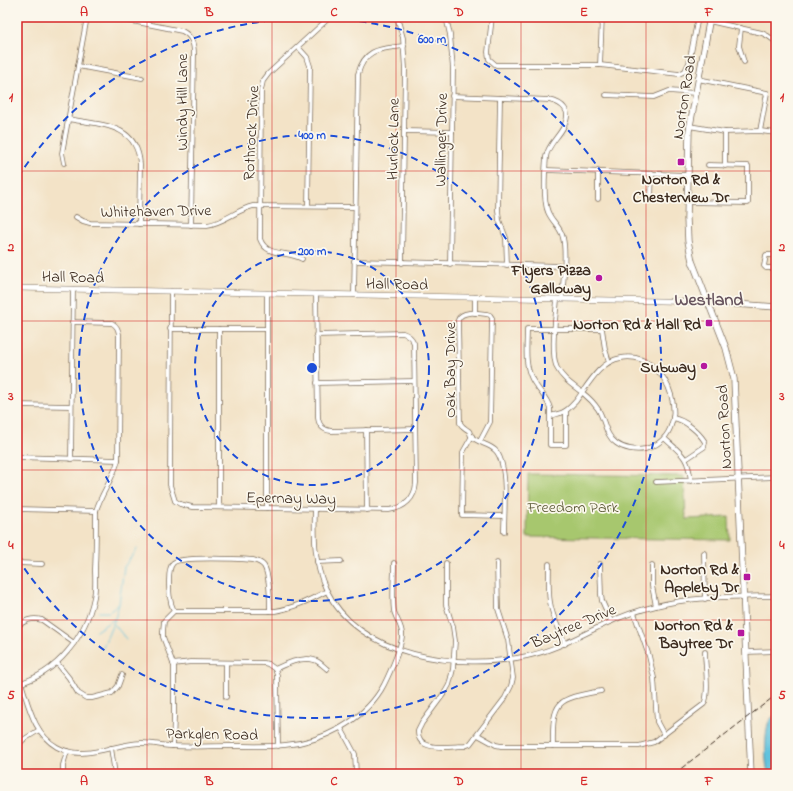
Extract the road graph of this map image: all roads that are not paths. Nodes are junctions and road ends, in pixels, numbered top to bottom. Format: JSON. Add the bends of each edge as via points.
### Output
{"nodes":[{"id":1,"x":20,"y":17,"type":"edge"},
{"id":2,"x":87,"y":17,"type":"edge"},
{"id":3,"x":112,"y":17,"type":"edge"},
{"id":4,"x":330,"y":17,"type":"edge"},
{"id":5,"x":396,"y":17,"type":"edge"},
{"id":6,"x":446,"y":17,"type":"edge"},
{"id":7,"x":492,"y":17,"type":"edge"},
{"id":8,"x":602,"y":17,"type":"edge"},
{"id":9,"x":698,"y":17,"type":"edge"},
{"id":10,"x":710,"y":19,"type":"edge"},
{"id":11,"x":741,"y":28,"type":"junction"},
{"id":12,"x":17,"y":32,"type":"edge"},
{"id":13,"x":776,"y":42,"type":"edge"},
{"id":14,"x":404,"y":46,"type":"junction"},
{"id":15,"x":298,"y":47,"type":"junction"},
{"id":16,"x":744,"y":62,"type":"dead end"},
{"id":17,"x":600,"y":65,"type":"junction"},
{"id":18,"x":78,"y":66,"type":"junction"},
{"id":19,"x":142,"y":78,"type":"dead end"},
{"id":20,"x":698,"y":79,"type":"junction"},
{"id":21,"x":695,"y":93,"type":"junction"},
{"id":22,"x":606,"y":95,"type":"dead end"},
{"id":23,"x":452,"y":96,"type":"junction"},
{"id":24,"x":500,"y":98,"type":"junction"},
{"id":25,"x":68,"y":119,"type":"junction"},
{"id":26,"x":689,"y":126,"type":"junction"},
{"id":27,"x":405,"y":131,"type":"junction"},
{"id":28,"x":760,"y":131,"type":"junction"},
{"id":29,"x":452,"y":132,"type":"junction"},
{"id":30,"x":725,"y":132,"type":"junction"},
{"id":31,"x":776,"y":133,"type":"edge"},
{"id":32,"x":64,"y":163,"type":"dead end"},
{"id":33,"x":708,"y":165,"type":"dead end"},
{"id":34,"x":725,"y":166,"type":"junction"},
{"id":35,"x":546,"y":170,"type":"junction"},
{"id":36,"x":598,"y":172,"type":"junction"},
{"id":37,"x":652,"y":173,"type":"junction"},
{"id":38,"x":687,"y":175,"type":"junction"},
{"id":39,"x":598,"y":199,"type":"dead end"},
{"id":40,"x":651,"y":200,"type":"dead end"},
{"id":41,"x":687,"y":202,"type":"junction"},
{"id":42,"x":260,"y":205,"type":"junction"},
{"id":43,"x":308,"y":206,"type":"junction"},
{"id":44,"x":355,"y":207,"type":"junction"},
{"id":45,"x":76,"y":217,"type":"dead end"},
{"id":46,"x":140,"y":224,"type":"junction"},
{"id":47,"x":191,"y":225,"type":"junction"},
{"id":48,"x":776,"y":255,"type":"edge"},
{"id":49,"x":302,"y":259,"type":"dead end"},
{"id":50,"x":354,"y":261,"type":"junction"},
{"id":51,"x":402,"y":263,"type":"junction"},
{"id":52,"x":450,"y":264,"type":"junction"},
{"id":53,"x":507,"y":265,"type":"junction"},
{"id":54,"x":563,"y":266,"type":"junction"},
{"id":55,"x":776,"y":268,"type":"edge"},
{"id":56,"x":17,"y":288,"type":"edge"},
{"id":57,"x":73,"y":289,"type":"junction"},
{"id":58,"x":170,"y":291,"type":"junction"},
{"id":59,"x":267,"y":293,"type":"junction"},
{"id":60,"x":316,"y":294,"type":"junction"},
{"id":61,"x":354,"y":295,"type":"junction"},
{"id":62,"x":476,"y":297,"type":"junction"},
{"id":63,"x":560,"y":299,"type":"junction"},
{"id":64,"x":708,"y":302,"type":"junction"},
{"id":65,"x":776,"y":307,"type":"edge"},
{"id":66,"x":475,"y":313,"type":"junction"},
{"id":67,"x":72,"y":322,"type":"junction"},
{"id":68,"x":170,"y":329,"type":"junction"},
{"id":69,"x":219,"y":329,"type":"junction"},
{"id":70,"x":266,"y":329,"type":"junction"},
{"id":71,"x":555,"y":329,"type":"junction"},
{"id":72,"x":316,"y":335,"type":"junction"},
{"id":73,"x":609,"y":362,"type":"junction"},
{"id":74,"x":414,"y":381,"type":"junction"},
{"id":75,"x":317,"y":383,"type":"junction"},
{"id":76,"x":582,"y":393,"type":"junction"},
{"id":77,"x":17,"y":405,"type":"edge"},
{"id":78,"x":70,"y":406,"type":"junction"},
{"id":79,"x":566,"y":411,"type":"junction"},
{"id":80,"x":551,"y":416,"type":"junction"},
{"id":81,"x":673,"y":418,"type":"junction"},
{"id":82,"x":415,"y":429,"type":"junction"},
{"id":83,"x":366,"y":430,"type":"junction"},
{"id":84,"x":472,"y":436,"type":"junction"},
{"id":85,"x":664,"y":438,"type":"junction"},
{"id":86,"x":480,"y":442,"type":"junction"},
{"id":87,"x":17,"y":458,"type":"edge"},
{"id":88,"x":71,"y":459,"type":"junction"},
{"id":89,"x":686,"y":459,"type":"junction"},
{"id":90,"x":118,"y":460,"type":"junction"},
{"id":91,"x":776,"y":477,"type":"edge"},
{"id":92,"x":738,"y":479,"type":"junction"},
{"id":93,"x":691,"y":481,"type":"junction"},
{"id":94,"x":656,"y":482,"type":"dead end"},
{"id":95,"x":219,"y":507,"type":"junction"},
{"id":96,"x":267,"y":508,"type":"junction"},
{"id":97,"x":17,"y":509,"type":"edge"},
{"id":98,"x":315,"y":509,"type":"junction"},
{"id":99,"x":367,"y":510,"type":"junction"},
{"id":100,"x":96,"y":511,"type":"junction"},
{"id":101,"x":504,"y":516,"type":"junction"},
{"id":102,"x":504,"y":532,"type":"dead end"},
{"id":103,"x":704,"y":553,"type":"dead end"},
{"id":104,"x":341,"y":561,"type":"dead end"},
{"id":105,"x":317,"y":562,"type":"junction"},
{"id":106,"x":17,"y":563,"type":"edge"},
{"id":107,"x":394,"y":563,"type":"dead end"},
{"id":108,"x":446,"y":563,"type":"dead end"},
{"id":109,"x":497,"y":563,"type":"dead end"},
{"id":110,"x":42,"y":564,"type":"dead end"},
{"id":111,"x":549,"y":564,"type":"dead end"},
{"id":112,"x":600,"y":564,"type":"dead end"},
{"id":113,"x":652,"y":565,"type":"dead end"},
{"id":114,"x":327,"y":591,"type":"junction"},
{"id":115,"x":776,"y":596,"type":"edge"},
{"id":116,"x":743,"y":597,"type":"junction"},
{"id":117,"x":705,"y":599,"type":"junction"},
{"id":118,"x":656,"y":606,"type":"junction"},
{"id":119,"x":174,"y":611,"type":"junction"},
{"id":120,"x":270,"y":611,"type":"junction"},
{"id":121,"x":634,"y":612,"type":"junction"},
{"id":122,"x":611,"y":621,"type":"junction"},
{"id":123,"x":17,"y":626,"type":"edge"},
{"id":124,"x":74,"y":643,"type":"junction"},
{"id":125,"x":566,"y":644,"type":"junction"},
{"id":126,"x":398,"y":649,"type":"junction"},
{"id":127,"x":776,"y":651,"type":"edge"},
{"id":128,"x":705,"y":652,"type":"dead end"},
{"id":129,"x":746,"y":652,"type":"junction"},
{"id":130,"x":511,"y":659,"type":"junction"},
{"id":131,"x":454,"y":661,"type":"junction"},
{"id":132,"x":57,"y":663,"type":"junction"},
{"id":133,"x":226,"y":663,"type":"junction"},
{"id":134,"x":173,"y":664,"type":"junction"},
{"id":135,"x":275,"y":669,"type":"junction"},
{"id":136,"x":327,"y":669,"type":"dead end"},
{"id":137,"x":122,"y":675,"type":"dead end"},
{"id":138,"x":19,"y":684,"type":"edge"},
{"id":139,"x":601,"y":691,"type":"dead end"},
{"id":140,"x":226,"y":697,"type":"dead end"},
{"id":141,"x":341,"y":728,"type":"junction"},
{"id":142,"x":39,"y":730,"type":"junction"},
{"id":143,"x":478,"y":735,"type":"junction"},
{"id":144,"x":664,"y":735,"type":"junction"},
{"id":145,"x":17,"y":746,"type":"edge"},
{"id":146,"x":173,"y":746,"type":"junction"},
{"id":147,"x":278,"y":746,"type":"junction"},
{"id":148,"x":553,"y":746,"type":"junction"},
{"id":149,"x":111,"y":748,"type":"junction"},
{"id":150,"x":67,"y":751,"type":"junction"},
{"id":151,"x":63,"y":774,"type":"edge"},
{"id":152,"x":114,"y":774,"type":"edge"},
{"id":153,"x":356,"y":774,"type":"edge"},
{"id":154,"x":751,"y":774,"type":"edge"}],
"edges":[{"from":1,"to":12,"type":"street"},
{"from":2,"to":18,"type":"street"},
{"from":3,"to":47,"type":"street","name":"Windy Hill Lane","via":[[182,31],[192,40],[194,54]]},
{"from":4,"to":15,"type":"street","name":"Rothrock Drive"},
{"from":5,"to":14,"type":"street","name":"Hurlock Lane"},
{"from":6,"to":23,"type":"street","name":"Wallinger Drive","via":[[452,53]]},
{"from":7,"to":17,"type":"street","via":[[489,59],[498,66]]},
{"from":8,"to":17,"type":"street"},
{"from":9,"to":17,"type":"street","via":[[689,63],[685,71],[679,74]]},
{"from":10,"to":11,"type":"street"},
{"from":10,"to":20,"type":"main road","name":"Norton Road"},
{"from":11,"to":13,"type":"street","via":[[762,33]]},
{"from":11,"to":16,"type":"street","via":[[739,46]]},
{"from":14,"to":27,"type":"street","name":"Hurlock Lane"},
{"from":14,"to":44,"type":"street","via":[[375,51],[367,55],[361,64],[358,74]]},
{"from":15,"to":42,"type":"street","name":"Rothrock Drive","via":[[269,73],[262,85]]},
{"from":15,"to":43,"type":"street","via":[[307,57],[310,66]]},
{"from":18,"to":19,"type":"street"},
{"from":18,"to":25,"type":"street"},
{"from":20,"to":21,"type":"main road","name":"Norton Road"},
{"from":20,"to":28,"type":"street","via":[[767,93]]},
{"from":21,"to":22,"type":"street","via":[[669,91],[654,97]]},
{"from":21,"to":26,"type":"main road","name":"Norton Road"},
{"from":23,"to":24,"type":"street"},
{"from":23,"to":29,"type":"street","name":"Wallinger Drive"},
{"from":24,"to":35,"type":"street","via":[[549,100],[563,106],[566,112],[565,125],[547,152]]},
{"from":24,"to":53,"type":"street","via":[[498,210],[506,238]]},
{"from":25,"to":32,"type":"street","via":[[62,153]]},
{"from":25,"to":46,"type":"street","via":[[118,129],[136,144],[140,155]]},
{"from":26,"to":30,"type":"street"},
{"from":26,"to":38,"type":"main road","name":"Norton Road"},
{"from":27,"to":29,"type":"street"},
{"from":27,"to":51,"type":"street","name":"Hurlock Lane"},
{"from":28,"to":30,"type":"street"},
{"from":28,"to":31,"type":"street"},
{"from":29,"to":52,"type":"street","name":"Wallinger Drive"},
{"from":30,"to":34,"type":"street"},
{"from":33,"to":34,"type":"street"},
{"from":34,"to":41,"type":"street","via":[[748,166],[748,203]]},
{"from":35,"to":36,"type":"street"},
{"from":35,"to":54,"type":"street","via":[[546,207],[562,232]]},
{"from":36,"to":37,"type":"street"},
{"from":36,"to":39,"type":"street"},
{"from":37,"to":38,"type":"street"},
{"from":37,"to":40,"type":"street"},
{"from":38,"to":41,"type":"main road","name":"Norton Road"},
{"from":41,"to":64,"type":"main road","name":"Norton Road","via":[[690,254]]},
{"from":42,"to":43,"type":"street","name":"Whitehaven Drive"},
{"from":42,"to":47,"type":"street","name":"Whitehaven Drive","via":[[240,210],[220,222]]},
{"from":42,"to":49,"type":"street","name":"Rothrock Drive","via":[[260,238],[265,247],[272,252],[295,255]]},
{"from":43,"to":44,"type":"street","name":"Whitehaven Drive"},
{"from":44,"to":50,"type":"street"},
{"from":45,"to":46,"type":"street","name":"Whitehaven Drive","via":[[90,223]]},
{"from":46,"to":47,"type":"street","name":"Whitehaven Drive"},
{"from":48,"to":55,"type":"street","via":[[766,255],[764,266]]},
{"from":50,"to":51,"type":"street"},
{"from":50,"to":61,"type":"street"},
{"from":51,"to":52,"type":"street"},
{"from":52,"to":53,"type":"street"},
{"from":53,"to":54,"type":"street"},
{"from":54,"to":63,"type":"street"},
{"from":56,"to":57,"type":"street","name":"Hall Road"},
{"from":57,"to":58,"type":"street","name":"Hall Road"},
{"from":57,"to":67,"type":"street"},
{"from":58,"to":59,"type":"street","name":"Hall Road"},
{"from":58,"to":68,"type":"street"},
{"from":59,"to":60,"type":"street","name":"Hall Road"},
{"from":59,"to":70,"type":"street"},
{"from":60,"to":61,"type":"street","name":"Hall Road"},
{"from":60,"to":72,"type":"street"},
{"from":61,"to":62,"type":"street","name":"Hall Road"},
{"from":62,"to":63,"type":"street","name":"Hall Road"},
{"from":62,"to":66,"type":"street","name":"Oak Bay Drive"},
{"from":63,"to":64,"type":"street","name":"Hall Road"},
{"from":63,"to":71,"type":"street"},
{"from":64,"to":65,"type":"main road","name":"Hall Road"},
{"from":64,"to":92,"type":"main road","name":"Norton Road","via":[[726,348],[733,375]]},
{"from":66,"to":84,"type":"street","name":"Oak Bay Drive","via":[[463,314],[458,320],[460,423]]},
{"from":66,"to":86,"type":"street","via":[[489,314],[492,318],[490,422]]},
{"from":67,"to":78,"type":"street"},
{"from":67,"to":90,"type":"street","via":[[112,324],[118,329]]},
{"from":68,"to":69,"type":"street"},
{"from":68,"to":95,"type":"street","name":"Epernay Way","via":[[170,485],[175,501],[180,504],[192,507]]},
{"from":69,"to":70,"type":"street"},
{"from":69,"to":95,"type":"street"},
{"from":70,"to":96,"type":"street"},
{"from":71,"to":73,"type":"street","via":[[602,330]]},
{"from":71,"to":76,"type":"street","via":[[555,362],[563,377]]},
{"from":71,"to":80,"type":"street","via":[[527,329],[526,363],[532,379],[549,403]]},
{"from":72,"to":74,"type":"street","via":[[403,333],[414,343]]},
{"from":72,"to":75,"type":"street"},
{"from":73,"to":76,"type":"street"},
{"from":73,"to":81,"type":"street","via":[[618,358],[639,359],[653,367],[669,388],[673,401]]},
{"from":74,"to":75,"type":"street"},
{"from":74,"to":82,"type":"street"},
{"from":75,"to":83,"type":"street","via":[[319,423],[325,429]]},
{"from":76,"to":79,"type":"street"},
{"from":76,"to":85,"type":"street","via":[[595,404],[609,436],[619,445],[637,450],[644,449]]},
{"from":77,"to":78,"type":"street"},
{"from":78,"to":88,"type":"street"},
{"from":79,"to":80,"type":"street"},
{"from":79,"to":80,"type":"street","via":[[566,445],[550,445]]},
{"from":81,"to":85,"type":"street"},
{"from":81,"to":89,"type":"street","via":[[688,425],[705,442],[704,447]]},
{"from":82,"to":83,"type":"street"},
{"from":82,"to":99,"type":"street","name":"Epernay Way","via":[[416,487],[412,498],[395,509]]},
{"from":83,"to":99,"type":"street"},
{"from":84,"to":86,"type":"street","name":"Oak Bay Drive"},
{"from":84,"to":101,"type":"street","via":[[463,452],[462,515]]},
{"from":85,"to":89,"type":"street"},
{"from":86,"to":101,"type":"street","name":"Oak Bay Drive","via":[[495,450],[500,456],[505,475]]},
{"from":87,"to":88,"type":"street"},
{"from":88,"to":90,"type":"street"},
{"from":89,"to":93,"type":"street"},
{"from":90,"to":100,"type":"street"},
{"from":91,"to":92,"type":"street"},
{"from":92,"to":93,"type":"street"},
{"from":92,"to":116,"type":"main road","name":"Norton Road"},
{"from":93,"to":94,"type":"street"},
{"from":95,"to":96,"type":"street","name":"Epernay Way"},
{"from":96,"to":98,"type":"street","name":"Epernay Way"},
{"from":97,"to":100,"type":"street"},
{"from":98,"to":99,"type":"street","name":"Epernay Way"},
{"from":98,"to":105,"type":"street","name":"Baytree Drive","via":[[314,538]]},
{"from":100,"to":124,"type":"street","via":[[94,597],[88,617]]},
{"from":101,"to":102,"type":"street","name":"Oak Bay Drive"},
{"from":103,"to":117,"type":"street"},
{"from":104,"to":105,"type":"street"},
{"from":105,"to":114,"type":"street","name":"Baytree Drive"},
{"from":106,"to":110,"type":"street"},
{"from":107,"to":126,"type":"street","name":"Parkglen Road","via":[[394,611],[402,632],[402,641]]},
{"from":108,"to":131,"type":"street","via":[[446,605],[454,634]]},
{"from":109,"to":130,"type":"street","via":[[498,609]]},
{"from":111,"to":125,"type":"street","via":[[550,602]]},
{"from":112,"to":122,"type":"street","via":[[602,601]]},
{"from":113,"to":118,"type":"street","via":[[652,586]]},
{"from":114,"to":120,"type":"street","via":[[289,609]]},
{"from":114,"to":126,"type":"street","name":"Baytree Drive","via":[[341,611],[359,628]]},
{"from":115,"to":116,"type":"street","name":"Baytree Drive"},
{"from":116,"to":117,"type":"street","name":"Baytree Drive"},
{"from":116,"to":129,"type":"main road","name":"Norton Road"},
{"from":117,"to":118,"type":"street","name":"Baytree Drive"},
{"from":118,"to":121,"type":"street","name":"Baytree Drive"},
{"from":119,"to":120,"type":"street"},
{"from":119,"to":120,"type":"street","via":[[169,594],[169,572],[174,562],[182,559],[260,562],[266,571]]},
{"from":119,"to":134,"type":"street","via":[[164,621],[162,631]]},
{"from":121,"to":122,"type":"street","name":"Baytree Drive"},
{"from":121,"to":144,"type":"street","via":[[654,678],[656,722]]},
{"from":122,"to":125,"type":"street","name":"Baytree Drive"},
{"from":123,"to":124,"type":"street","via":[[28,619],[37,618]]},
{"from":124,"to":132,"type":"street"},
{"from":125,"to":130,"type":"street","name":"Baytree Drive"},
{"from":126,"to":131,"type":"street","name":"Baytree Drive"},
{"from":126,"to":141,"type":"street","name":"Parkglen Road","via":[[380,692],[360,714]]},
{"from":127,"to":129,"type":"street"},
{"from":128,"to":144,"type":"street","via":[[706,701]]},
{"from":129,"to":154,"type":"main road","name":"Norton Road"},
{"from":130,"to":131,"type":"street","name":"Baytree Drive"},
{"from":130,"to":143,"type":"street","via":[[513,678],[509,692]]},
{"from":131,"to":143,"type":"street","via":[[449,685],[422,723],[418,738],[431,746],[465,746]]},
{"from":132,"to":137,"type":"street","via":[[78,693],[86,698],[112,693]]},
{"from":132,"to":138,"type":"street"},
{"from":133,"to":134,"type":"street"},
{"from":133,"to":135,"type":"street","via":[[264,663]]},
{"from":133,"to":140,"type":"street"},
{"from":134,"to":146,"type":"street"},
{"from":135,"to":136,"type":"street","via":[[290,662],[311,659]]},
{"from":135,"to":147,"type":"street"},
{"from":138,"to":142,"type":"street","name":"Parkglen Road"},
{"from":139,"to":148,"type":"street","via":[[570,697],[562,702],[553,718]]},
{"from":141,"to":147,"type":"street","name":"Parkglen Road","via":[[295,744]]},
{"from":141,"to":153,"type":"street","via":[[355,754]]},
{"from":142,"to":145,"type":"street"},
{"from":142,"to":150,"type":"street","name":"Parkglen Road","via":[[58,748]]},
{"from":143,"to":148,"type":"street","via":[[502,746]]},
{"from":144,"to":148,"type":"street","via":[[644,745]]},
{"from":146,"to":147,"type":"street","name":"Parkglen Road"},
{"from":146,"to":149,"type":"street","name":"Parkglen Road","via":[[141,743]]},
{"from":149,"to":150,"type":"street","name":"Parkglen Road","via":[[82,753]]},
{"from":149,"to":152,"type":"street"},
{"from":150,"to":151,"type":"street"}]}
